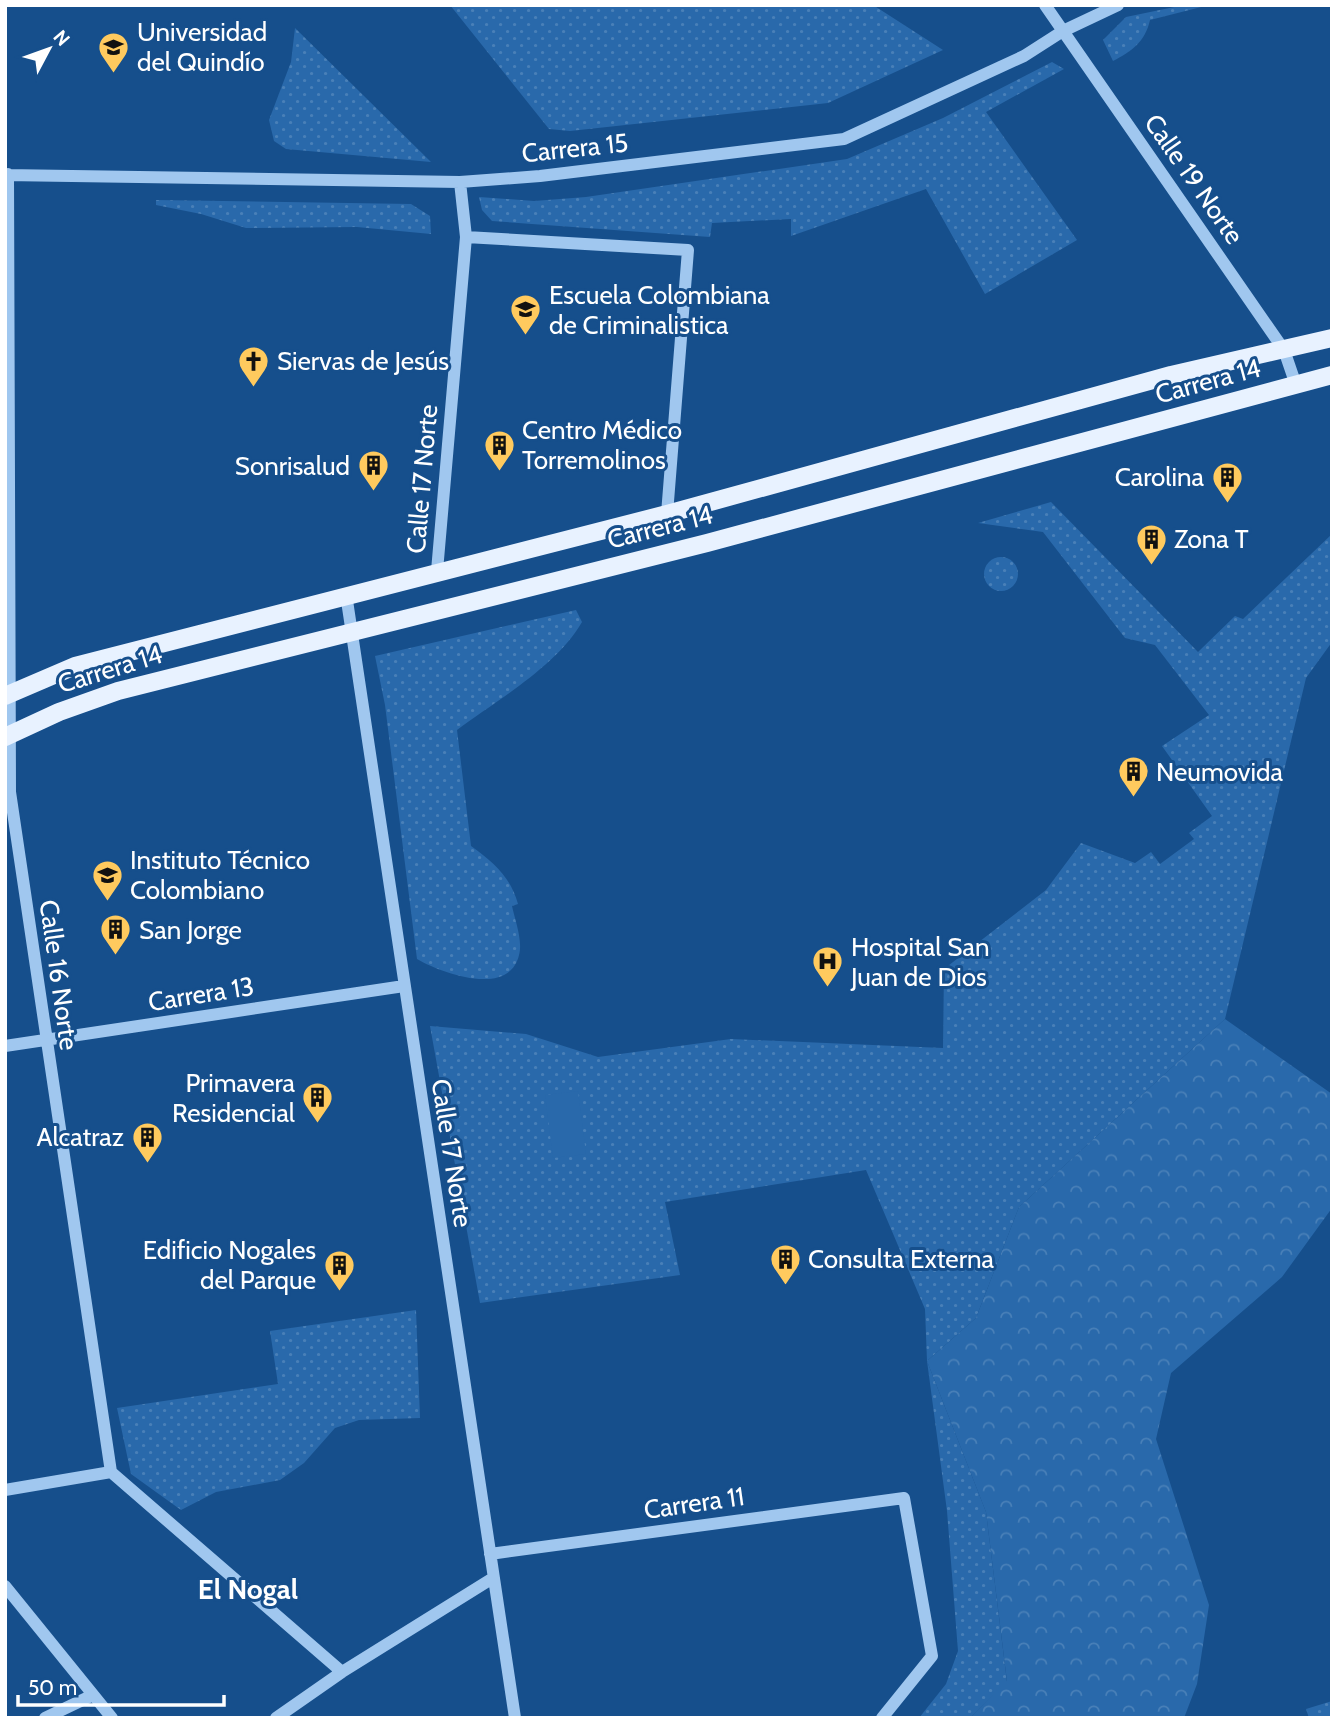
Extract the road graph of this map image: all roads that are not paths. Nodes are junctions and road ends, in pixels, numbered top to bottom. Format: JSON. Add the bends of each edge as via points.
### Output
{"nodes":[{"id":1,"x":1045,"y":5,"type":"edge"},
{"id":2,"x":1118,"y":5,"type":"edge"},
{"id":3,"x":1063,"y":31,"type":"junction"},
{"id":4,"x":6,"y":174,"type":"edge"},
{"id":5,"x":460,"y":182,"type":"junction"},
{"id":6,"x":466,"y":237,"type":"junction"},
{"id":7,"x":1332,"y":338,"type":"edge"},
{"id":8,"x":1284,"y":350,"type":"junction"},
{"id":9,"x":1332,"y":375,"type":"edge"},
{"id":10,"x":1296,"y":385,"type":"junction"},
{"id":11,"x":667,"y":514,"type":"junction"},
{"id":12,"x":437,"y":571,"type":"junction"},
{"id":13,"x":345,"y":594,"type":"junction"},
{"id":14,"x":351,"y":632,"type":"junction"},
{"id":15,"x":6,"y":695,"type":"edge"},
{"id":16,"x":8,"y":736,"type":"edge"},
{"id":17,"x":404,"y":986,"type":"junction"},
{"id":18,"x":45,"y":1041,"type":"junction"},
{"id":19,"x":5,"y":1046,"type":"edge"},
{"id":20,"x":111,"y":1472,"type":"junction"},
{"id":21,"x":5,"y":1490,"type":"edge"},
{"id":22,"x":490,"y":1554,"type":"junction"},
{"id":23,"x":493,"y":1578,"type":"junction"},
{"id":24,"x":5,"y":1586,"type":"edge"},
{"id":25,"x":342,"y":1672,"type":"junction"},
{"id":26,"x":93,"y":1695,"type":"junction"},
{"id":27,"x":45,"y":1718,"type":"edge"},
{"id":28,"x":112,"y":1718,"type":"edge"},
{"id":29,"x":276,"y":1718,"type":"edge"},
{"id":30,"x":515,"y":1718,"type":"edge"},
{"id":31,"x":882,"y":1718,"type":"edge"}],
"edges":[{"from":1,"to":3,"type":"street","name":"Calle 19 Norte"},
{"from":2,"to":3,"type":"street","name":"Carrera 15"},
{"from":3,"to":5,"type":"street","name":"Carrera 15","via":[[1024,56],[844,139]]},
{"from":3,"to":8,"type":"street","name":"Calle 19 Norte"},
{"from":4,"to":5,"type":"street","name":"Carrera 15"},
{"from":4,"to":15,"type":"street","name":"Calle 16 Norte"},
{"from":5,"to":6,"type":"street","name":"Calle 17 Norte"},
{"from":6,"to":11,"type":"street","via":[[688,250]]},
{"from":6,"to":12,"type":"street","name":"Calle 17 Norte"},
{"from":7,"to":8,"type":"main road","name":"Carrera 14"},
{"from":8,"to":10,"type":"street","name":"Calle 19 Norte"},
{"from":8,"to":11,"type":"main road","name":"Carrera 14","via":[[1145,383]]},
{"from":9,"to":10,"type":"main road","name":"Carrera 14"},
{"from":10,"to":14,"type":"main road","name":"Carrera 14","via":[[707,543]]},
{"from":11,"to":12,"type":"main road","name":"Carrera 14"},
{"from":12,"to":13,"type":"main road","name":"Carrera 14"},
{"from":13,"to":14,"type":"street","name":"Calle 17 Norte"},
{"from":13,"to":15,"type":"main road","name":"Carrera 14","via":[[75,666]]},
{"from":14,"to":16,"type":"main road","name":"Carrera 14","via":[[117,691]]},
{"from":14,"to":17,"type":"street","name":"Calle 17 Norte"},
{"from":15,"to":16,"type":"street","name":"Calle 16 Norte"},
{"from":16,"to":18,"type":"street","name":"Calle 16 Norte","via":[[10,792]]},
{"from":17,"to":18,"type":"street","name":"Carrera 13"},
{"from":17,"to":22,"type":"street","name":"Calle 17 Norte"},
{"from":18,"to":19,"type":"street","name":"Carrera 13"},
{"from":18,"to":20,"type":"street","name":"Calle 16 Norte"},
{"from":20,"to":21,"type":"street"},
{"from":20,"to":25,"type":"street"},
{"from":22,"to":23,"type":"street","name":"Calle 17 Norte"},
{"from":22,"to":31,"type":"street","name":"Carrera 11","via":[[904,1498],[932,1656]]},
{"from":23,"to":25,"type":"street"},
{"from":23,"to":30,"type":"street","name":"Calle 17 Norte"},
{"from":24,"to":26,"type":"street"},
{"from":25,"to":29,"type":"street"},
{"from":26,"to":27,"type":"street"},
{"from":26,"to":28,"type":"street"}]}
